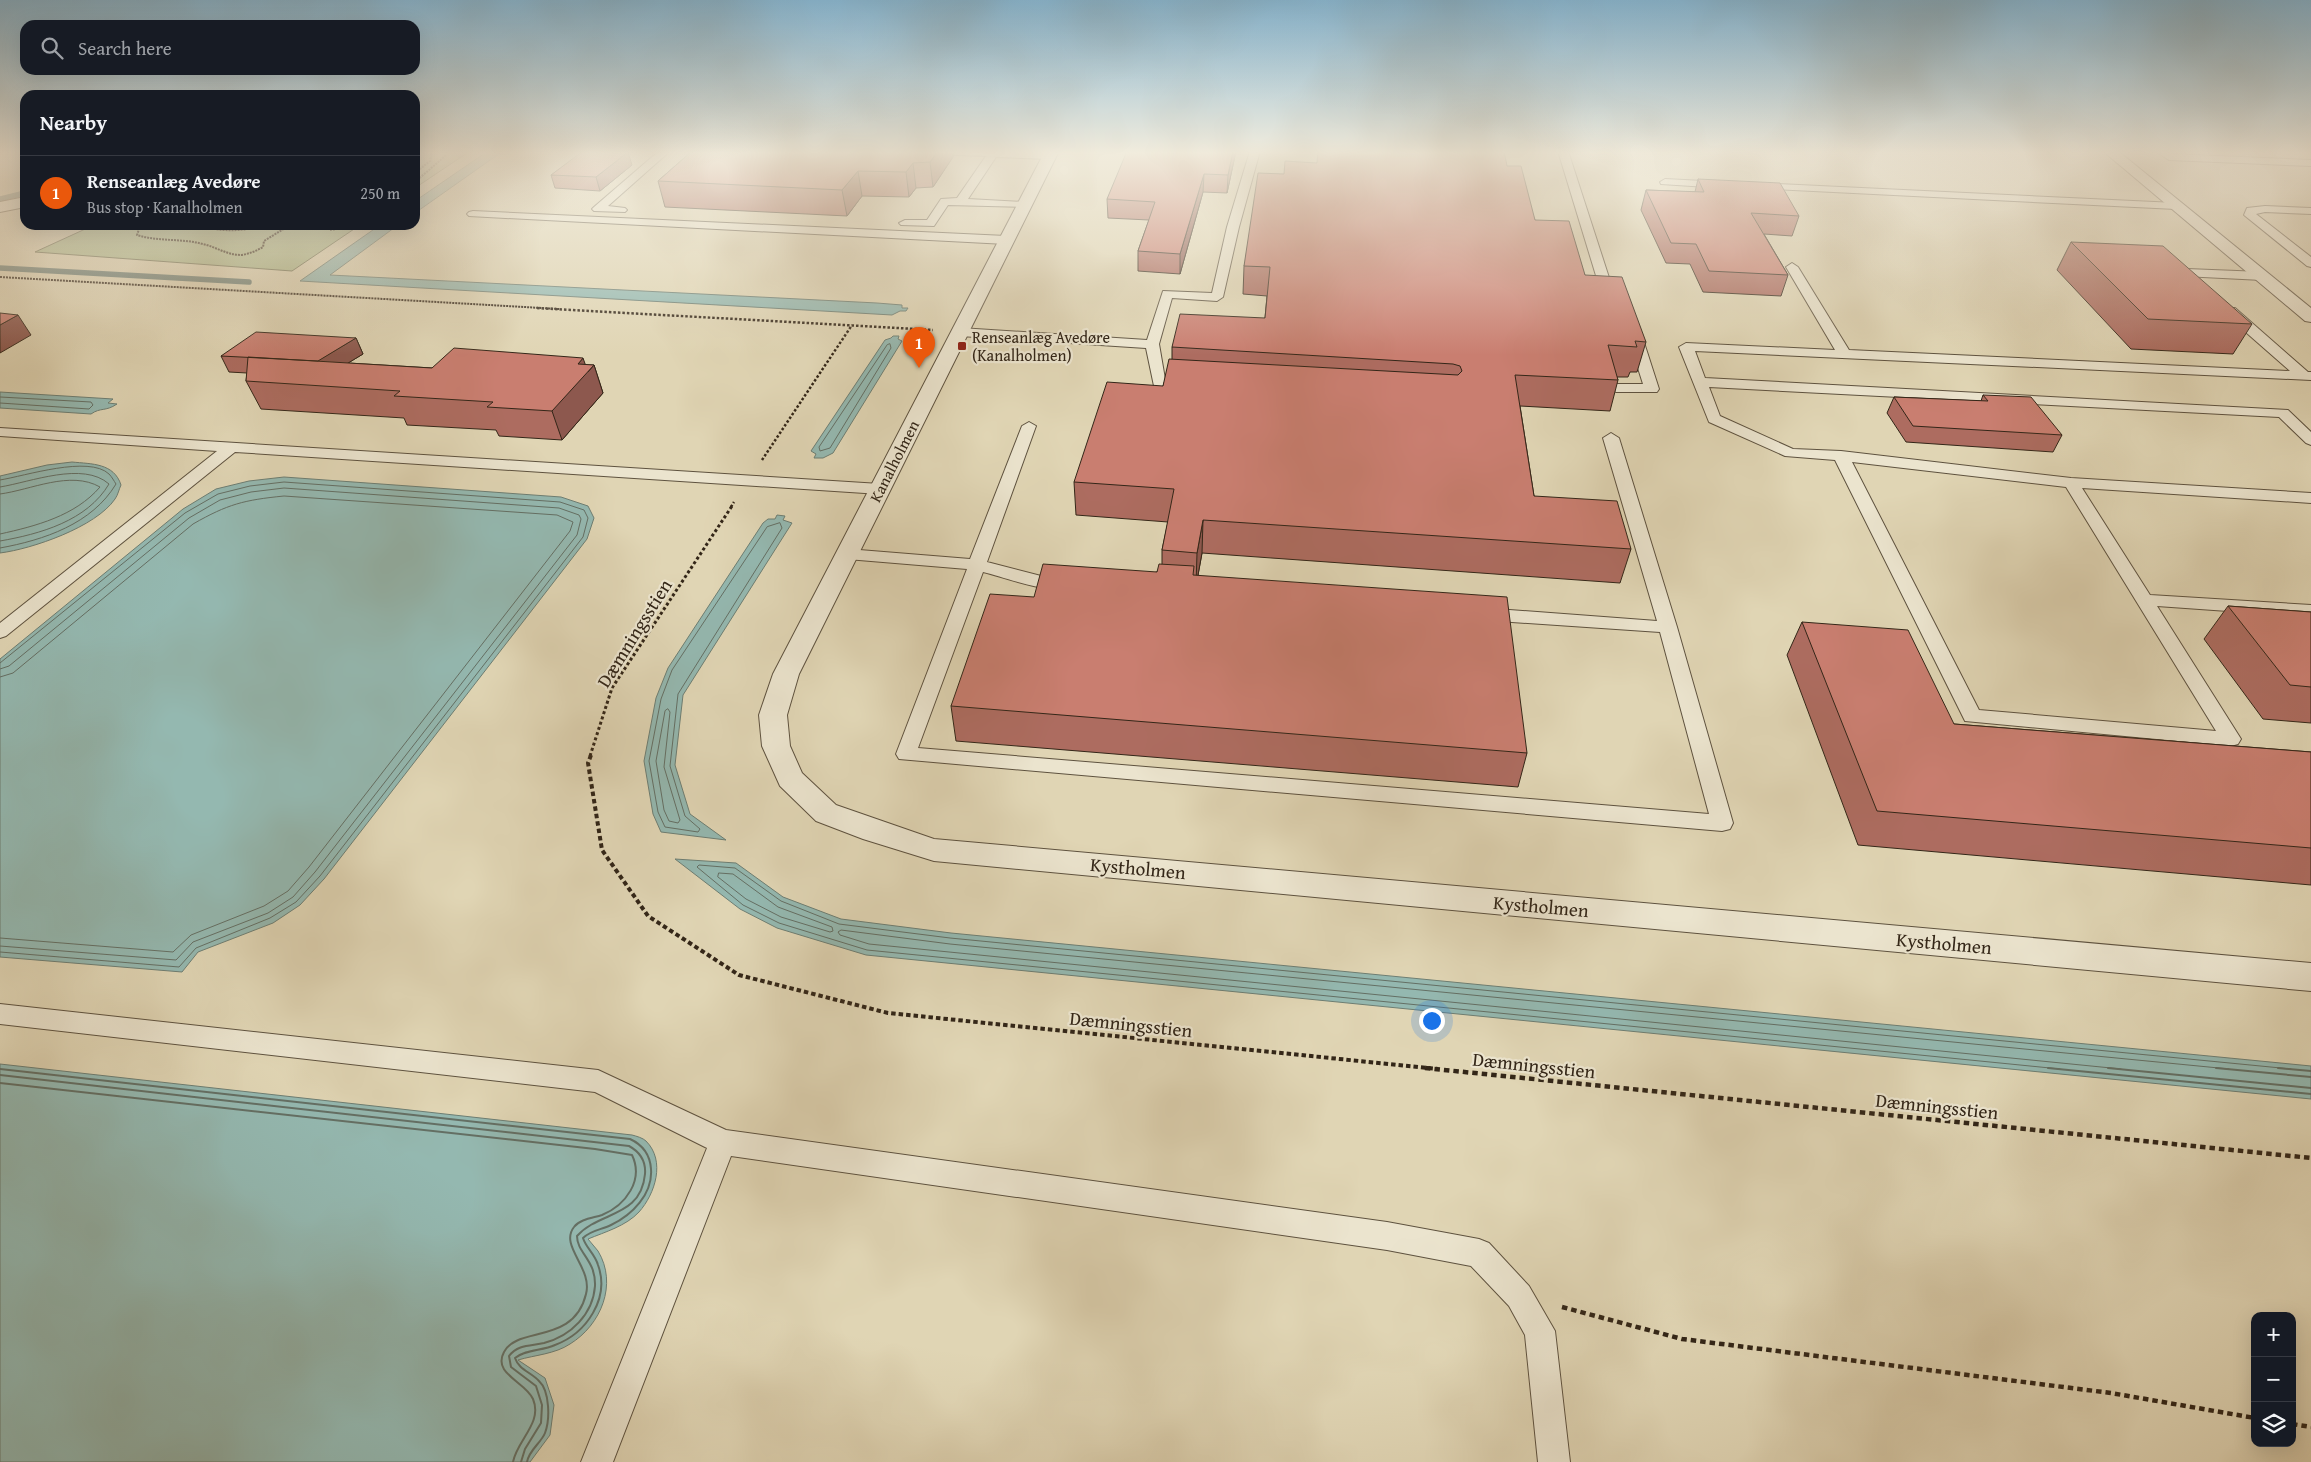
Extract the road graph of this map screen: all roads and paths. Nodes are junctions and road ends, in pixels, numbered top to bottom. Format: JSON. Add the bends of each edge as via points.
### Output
{"nodes":[{"id":1,"x":580,"y":219,"type":"edge"},
{"id":2,"x":825,"y":219,"type":"edge"},
{"id":3,"x":933,"y":219,"type":"edge"},
{"id":4,"x":1016,"y":219,"type":"edge"},
{"id":5,"x":1235,"y":219,"type":"edge"},
{"id":6,"x":1584,"y":219,"type":"edge"},
{"id":7,"x":2192,"y":219,"type":"edge"},
{"id":8,"x":2255,"y":219,"type":"edge"},
{"id":9,"x":139,"y":230,"type":"edge"},
{"id":10,"x":282,"y":230,"type":"edge"},
{"id":11,"x":1006,"y":240,"type":"junction"},
{"id":12,"x":2311,"y":263,"type":"edge"},
{"id":13,"x":1792,"y":267,"type":"dead end"},
{"id":14,"x":2262,"y":276,"type":"junction"},
{"id":15,"x":0,"y":277,"type":"edge"},
{"id":16,"x":2202,"y":286,"type":"edge"},
{"id":17,"x":2224,"y":305,"type":"edge"},
{"id":18,"x":2311,"y":317,"type":"edge"},
{"id":19,"x":852,"y":325,"type":"junction"},
{"id":20,"x":960,"y":332,"type":"junction"},
{"id":21,"x":1152,"y":344,"type":"junction"},
{"id":22,"x":1845,"y":355,"type":"junction"},
{"id":23,"x":2307,"y":375,"type":"edge"},
{"id":24,"x":1700,"y":382,"type":"junction"},
{"id":25,"x":1209,"y":386,"type":"edge"},
{"id":26,"x":1616,"y":388,"type":"edge"},
{"id":27,"x":1029,"y":426,"type":"dead end"},
{"id":28,"x":0,"y":432,"type":"edge"},
{"id":29,"x":1611,"y":438,"type":"dead end"},
{"id":30,"x":2311,"y":440,"type":"edge"},
{"id":31,"x":230,"y":448,"type":"junction"},
{"id":32,"x":1840,"y":456,"type":"junction"},
{"id":33,"x":747,"y":481,"type":"junction"},
{"id":34,"x":2070,"y":483,"type":"junction"},
{"id":35,"x":880,"y":489,"type":"junction"},
{"id":36,"x":2311,"y":498,"type":"edge"},
{"id":37,"x":847,"y":554,"type":"junction"},
{"id":38,"x":978,"y":564,"type":"junction"},
{"id":39,"x":1084,"y":585,"type":"edge"},
{"id":40,"x":2146,"y":600,"type":"junction"},
{"id":41,"x":2311,"y":611,"type":"edge"},
{"id":42,"x":1470,"y":613,"type":"edge"},
{"id":43,"x":1668,"y":627,"type":"junction"},
{"id":44,"x":0,"y":632,"type":"edge"},
{"id":45,"x":790,"y":779,"type":"joint"},
{"id":46,"x":2311,"y":977,"type":"edge"},
{"id":47,"x":0,"y":1014,"type":"edge"},
{"id":48,"x":723,"y":1142,"type":"junction"},
{"id":49,"x":2311,"y":1158,"type":"edge"},
{"id":50,"x":1519,"y":1296,"type":"junction"},
{"id":51,"x":2251,"y":1417,"type":"edge"},
{"id":52,"x":2296,"y":1425,"type":"edge"},
{"id":53,"x":2311,"y":1428,"type":"edge"},
{"id":54,"x":598,"y":1462,"type":"edge"},
{"id":55,"x":1554,"y":1462,"type":"edge"}],
"edges":[{"from":1,"to":11,"type":"lane"},
{"from":2,"to":3,"type":"lane","via":[[930,224]]},
{"from":4,"to":11,"type":"street","name":"Kanalholmen"},
{"from":5,"to":21,"type":"lane","via":[[1217,297],[1167,294]]},
{"from":6,"to":26,"type":"lane","via":[[1607,292],[1626,309],[1652,389]]},
{"from":7,"to":14,"type":"street"},
{"from":8,"to":12,"type":"lane"},
{"from":9,"to":10,"type":"path","via":[[137,235],[147,239],[203,244],[241,254],[257,251],[263,247],[264,241]]},
{"from":11,"to":20,"type":"street","name":"Kanalholmen"},
{"from":13,"to":22,"type":"lane"},
{"from":14,"to":16,"type":"lane","via":[[2184,270]]},
{"from":14,"to":18,"type":"street"},
{"from":15,"to":19,"type":"path"},
{"from":17,"to":23,"type":"lane"},
{"from":19,"to":20,"type":"path"},
{"from":19,"to":33,"type":"path","name":"Dæmningsstien"},
{"from":20,"to":21,"type":"lane"},
{"from":20,"to":35,"type":"street","name":"Kanalholmen"},
{"from":21,"to":25,"type":"lane","via":[[1159,383]]},
{"from":22,"to":23,"type":"lane"},
{"from":22,"to":24,"type":"lane","via":[[1686,346]]},
{"from":24,"to":30,"type":"lane","via":[[2283,413]]},
{"from":24,"to":32,"type":"lane","via":[[1714,419],[1790,453]]},
{"from":27,"to":38,"type":"lane"},
{"from":28,"to":31,"type":"lane"},
{"from":29,"to":43,"type":"lane"},
{"from":31,"to":33,"type":"lane"},
{"from":31,"to":44,"type":"lane"},
{"from":32,"to":34,"type":"lane"},
{"from":32,"to":40,"type":"lane","via":[[1972,716],[2231,739]]},
{"from":33,"to":35,"type":"lane"},
{"from":33,"to":49,"type":"path","name":"Dæmningsstien","via":[[612,688],[588,763],[602,850],[648,916],[739,975],[888,1012]]},
{"from":34,"to":36,"type":"lane"},
{"from":34,"to":40,"type":"lane"},
{"from":35,"to":37,"type":"street","name":"Kanalholmen"},
{"from":37,"to":38,"type":"lane"},
{"from":37,"to":45,"type":"street","name":"Kanalholmen","via":[[786,674],[773,714],[776,746]]},
{"from":38,"to":39,"type":"lane","via":[[1045,582]]},
{"from":38,"to":43,"type":"lane","via":[[906,754],[1722,823]]},
{"from":40,"to":41,"type":"lane"},
{"from":42,"to":43,"type":"lane"},
{"from":45,"to":46,"type":"street","name":"Kystholmen","via":[[826,813],[934,850]]},
{"from":47,"to":48,"type":"lane","via":[[598,1081]]},
{"from":48,"to":50,"type":"lane","via":[[1387,1236],[1479,1252]]},
{"from":48,"to":54,"type":"lane"},
{"from":50,"to":51,"type":"path","via":[[1682,1339],[2110,1393]]},
{"from":50,"to":55,"type":"lane","via":[[1540,1331]]},
{"from":52,"to":53,"type":"path"}]}
